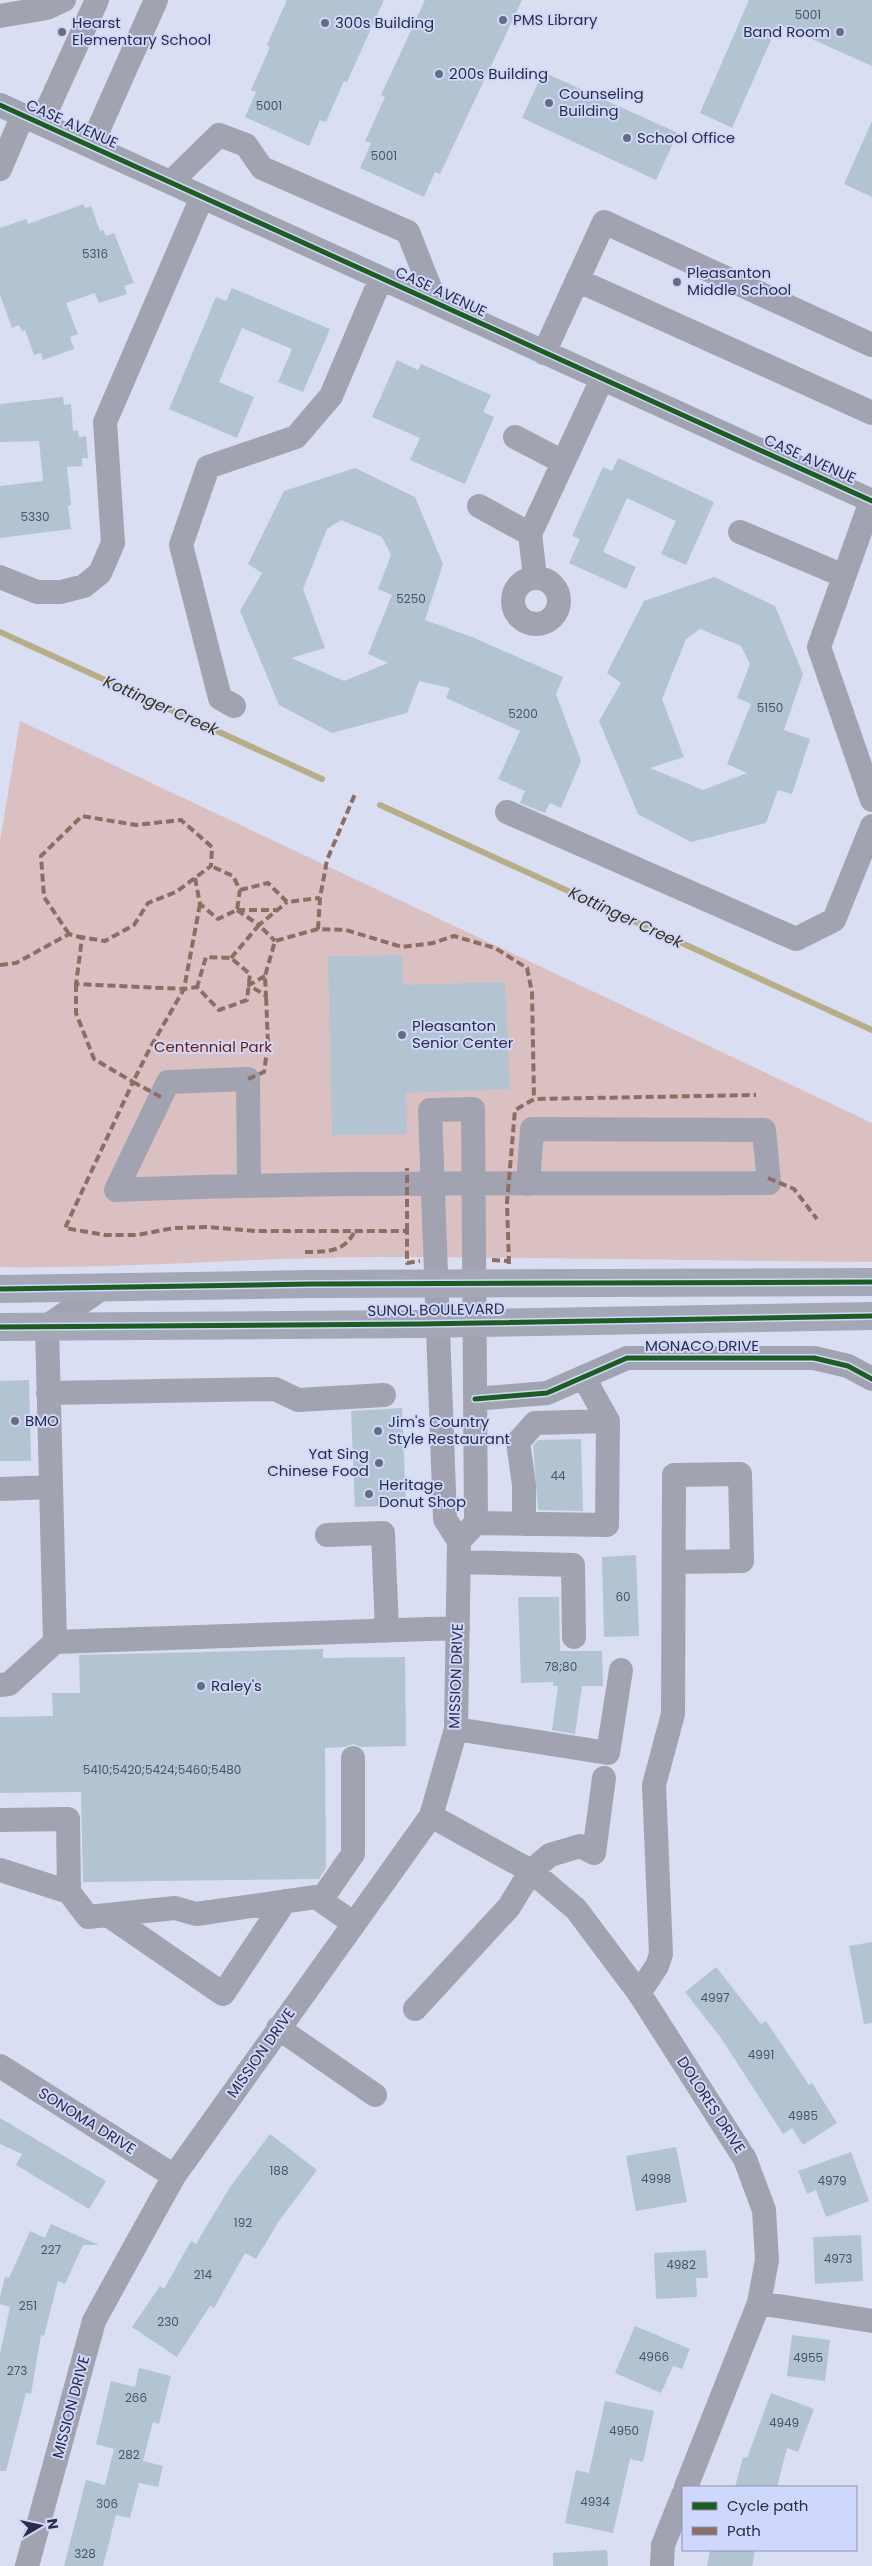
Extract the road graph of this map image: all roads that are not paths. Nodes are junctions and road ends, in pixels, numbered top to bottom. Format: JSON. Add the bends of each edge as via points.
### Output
{"nodes":[{"id":1,"x":64,"y":0,"type":"edge"},
{"id":2,"x":97,"y":0,"type":"edge"},
{"id":3,"x":156,"y":0,"type":"edge"},
{"id":4,"x":0,"y":16,"type":"edge"},
{"id":5,"x":0,"y":105,"type":"edge"},
{"id":6,"x":32,"y":119,"type":"junction"},
{"id":7,"x":91,"y":146,"type":"junction"},
{"id":8,"x":0,"y":169,"type":"edge"},
{"id":9,"x":171,"y":182,"type":"junction"},
{"id":10,"x":202,"y":197,"type":"junction"},
{"id":11,"x":381,"y":278,"type":"junction"},
{"id":12,"x":577,"y":280,"type":"junction"},
{"id":13,"x":436,"y":303,"type":"junction"},
{"id":14,"x":872,"y":345,"type":"edge"},
{"id":15,"x":544,"y":352,"type":"junction"},
{"id":16,"x":602,"y":379,"type":"junction"},
{"id":17,"x":872,"y":413,"type":"edge"},
{"id":18,"x":515,"y":437,"type":"dead end"},
{"id":19,"x":563,"y":462,"type":"junction"},
{"id":20,"x":872,"y":501,"type":"edge"},
{"id":21,"x":479,"y":506,"type":"dead end"},
{"id":22,"x":740,"y":532,"type":"dead end"},
{"id":23,"x":530,"y":534,"type":"junction"},
{"id":24,"x":844,"y":576,"type":"junction"},
{"id":25,"x":0,"y":577,"type":"edge"},
{"id":26,"x":535,"y":577,"type":"dead end"},
{"id":27,"x":234,"y":706,"type":"dead end"},
{"id":28,"x":872,"y":800,"type":"edge"},
{"id":29,"x":507,"y":812,"type":"dead end"},
{"id":30,"x":872,"y":826,"type":"edge"},
{"id":31,"x":249,"y":1184,"type":"junction"},
{"id":32,"x":473,"y":1184,"type":"junction"},
{"id":33,"x":528,"y":1184,"type":"junction"},
{"id":34,"x":432,"y":1185,"type":"junction"},
{"id":35,"x":872,"y":1282,"type":"edge"},
{"id":36,"x":436,"y":1283,"type":"junction"},
{"id":37,"x":474,"y":1283,"type":"junction"},
{"id":38,"x":104,"y":1287,"type":"junction"},
{"id":39,"x":0,"y":1289,"type":"edge"},
{"id":40,"x":872,"y":1316,"type":"edge"},
{"id":41,"x":475,"y":1322,"type":"junction"},
{"id":42,"x":437,"y":1323,"type":"junction"},
{"id":43,"x":47,"y":1326,"type":"junction"},
{"id":44,"x":0,"y":1327,"type":"edge"},
{"id":45,"x":584,"y":1378,"type":"junction"},
{"id":46,"x":872,"y":1379,"type":"edge"},
{"id":47,"x":48,"y":1393,"type":"junction"},
{"id":48,"x":384,"y":1395,"type":"dead end"},
{"id":49,"x":475,"y":1399,"type":"junction"},
{"id":50,"x":608,"y":1421,"type":"junction"},
{"id":51,"x":51,"y":1487,"type":"junction"},
{"id":52,"x":0,"y":1489,"type":"edge"},
{"id":53,"x":476,"y":1523,"type":"junction"},
{"id":54,"x":524,"y":1524,"type":"junction"},
{"id":55,"x":327,"y":1536,"type":"dead end"},
{"id":56,"x":459,"y":1552,"type":"junction"},
{"id":57,"x":674,"y":1562,"type":"junction"},
{"id":58,"x":458,"y":1628,"type":"junction"},
{"id":59,"x":387,"y":1631,"type":"junction"},
{"id":60,"x":574,"y":1636,"type":"dead end"},
{"id":61,"x":56,"y":1642,"type":"junction"},
{"id":62,"x":621,"y":1670,"type":"dead end"},
{"id":63,"x":0,"y":1685,"type":"edge"},
{"id":64,"x":456,"y":1729,"type":"junction"},
{"id":65,"x":353,"y":1758,"type":"dead end"},
{"id":66,"x":604,"y":1778,"type":"dead end"},
{"id":67,"x":431,"y":1816,"type":"junction"},
{"id":68,"x":0,"y":1820,"type":"edge"},
{"id":69,"x":0,"y":1870,"type":"edge"},
{"id":70,"x":531,"y":1871,"type":"junction"},
{"id":71,"x":68,"y":1892,"type":"junction"},
{"id":72,"x":321,"y":1900,"type":"junction"},
{"id":73,"x":285,"y":1901,"type":"junction"},
{"id":74,"x":108,"y":1915,"type":"junction"},
{"id":75,"x":353,"y":1923,"type":"junction"},
{"id":76,"x":639,"y":1993,"type":"junction"},
{"id":77,"x":415,"y":2009,"type":"dead end"},
{"id":78,"x":278,"y":2028,"type":"junction"},
{"id":79,"x":0,"y":2066,"type":"edge"},
{"id":80,"x":375,"y":2095,"type":"dead end"},
{"id":81,"x":174,"y":2176,"type":"junction"},
{"id":82,"x":759,"y":2303,"type":"junction"},
{"id":83,"x":872,"y":2321,"type":"edge"},
{"id":84,"x":686,"y":2486,"type":"edge"},
{"id":85,"x":682,"y":2498,"type":"edge"},
{"id":86,"x":27,"y":2566,"type":"edge"},
{"id":87,"x":662,"y":2566,"type":"edge"}],
"edges":[{"from":1,"to":4,"type":"street","via":[[47,8]]},
{"from":2,"to":6,"type":"street"},
{"from":3,"to":7,"type":"street"},
{"from":5,"to":6,"type":"street","name":"CASE AVENUE"},
{"from":6,"to":7,"type":"street","name":"CASE AVENUE"},
{"from":6,"to":8,"type":"street"},
{"from":7,"to":9,"type":"street","name":"CASE AVENUE"},
{"from":9,"to":10,"type":"street","name":"CASE AVENUE"},
{"from":9,"to":13,"type":"street","via":[[218,135],[246,145],[262,168],[408,232]]},
{"from":10,"to":11,"type":"street","name":"CASE AVENUE"},
{"from":10,"to":25,"type":"street","via":[[105,422],[113,543],[100,573],[84,586],[53,592],[37,592]]},
{"from":11,"to":13,"type":"street","name":"CASE AVENUE"},
{"from":11,"to":27,"type":"street","via":[[331,396],[296,437],[208,467],[181,546],[220,698]]},
{"from":12,"to":14,"type":"street","via":[[604,222]]},
{"from":12,"to":15,"type":"street"},
{"from":12,"to":17,"type":"street"},
{"from":13,"to":15,"type":"street","name":"CASE AVENUE"},
{"from":15,"to":16,"type":"street","name":"CASE AVENUE"},
{"from":16,"to":19,"type":"street"},
{"from":16,"to":20,"type":"street","name":"CASE AVENUE"},
{"from":18,"to":19,"type":"street"},
{"from":19,"to":23,"type":"street"},
{"from":20,"to":24,"type":"street"},
{"from":21,"to":23,"type":"street"},
{"from":22,"to":24,"type":"street"},
{"from":23,"to":26,"type":"street"},
{"from":24,"to":28,"type":"street","via":[[819,647]]},
{"from":29,"to":30,"type":"street","via":[[796,939],[834,920]]},
{"from":31,"to":31,"type":"street","via":[[248,1079],[168,1082],[116,1190]]},
{"from":31,"to":34,"type":"street"},
{"from":32,"to":33,"type":"street"},
{"from":32,"to":34,"type":"street"},
{"from":32,"to":34,"type":"street","via":[[473,1109],[430,1110]]},
{"from":32,"to":37,"type":"street"},
{"from":33,"to":33,"type":"street","via":[[769,1184],[764,1130],[532,1129]]},
{"from":34,"to":36,"type":"street"},
{"from":35,"to":37,"type":"main road","name":"SUNOL BOULEVARD"},
{"from":36,"to":37,"type":"main road","name":"SUNOL BOULEVARD"},
{"from":36,"to":38,"type":"main road","name":"SUNOL BOULEVARD"},
{"from":36,"to":42,"type":"street"},
{"from":37,"to":41,"type":"street"},
{"from":38,"to":39,"type":"main road","name":"SUNOL BOULEVARD"},
{"from":38,"to":43,"type":"street"},
{"from":40,"to":41,"type":"main road","name":"SUNOL BOULEVARD"},
{"from":41,"to":42,"type":"main road","name":"SUNOL BOULEVARD"},
{"from":41,"to":49,"type":"street"},
{"from":42,"to":43,"type":"main road","name":"SUNOL BOULEVARD"},
{"from":42,"to":56,"type":"street","via":[[444,1519]]},
{"from":43,"to":44,"type":"main road","name":"SUNOL BOULEVARD"},
{"from":43,"to":47,"type":"street"},
{"from":45,"to":46,"type":"street","name":"MONACO DRIVE","via":[[627,1358],[814,1358],[848,1366]]},
{"from":45,"to":49,"type":"street","name":"MONACO DRIVE","via":[[547,1393]]},
{"from":45,"to":50,"type":"street"},
{"from":47,"to":48,"type":"street","via":[[275,1389],[298,1400]]},
{"from":47,"to":51,"type":"street"},
{"from":49,"to":53,"type":"street"},
{"from":50,"to":54,"type":"street","via":[[536,1422],[518,1442],[524,1485]]},
{"from":50,"to":54,"type":"street","via":[[607,1525]]},
{"from":51,"to":52,"type":"street"},
{"from":51,"to":61,"type":"street"},
{"from":53,"to":54,"type":"street"},
{"from":53,"to":56,"type":"street"},
{"from":55,"to":59,"type":"street","via":[[383,1533]]},
{"from":56,"to":58,"type":"street","name":"MISSION DRIVE"},
{"from":56,"to":60,"type":"street","via":[[573,1565]]},
{"from":57,"to":57,"type":"street","via":[[742,1561],[740,1474],[674,1475]]},
{"from":57,"to":76,"type":"street","via":[[673,1714],[654,1785],[661,1954]]},
{"from":58,"to":59,"type":"street"},
{"from":58,"to":64,"type":"street","name":"MISSION DRIVE"},
{"from":59,"to":61,"type":"street"},
{"from":61,"to":63,"type":"street","via":[[9,1684]]},
{"from":62,"to":64,"type":"street","via":[[608,1753]]},
{"from":64,"to":67,"type":"street","name":"MISSION DRIVE"},
{"from":65,"to":72,"type":"street","via":[[353,1854]]},
{"from":66,"to":70,"type":"street","via":[[594,1853],[580,1846],[550,1855]]},
{"from":67,"to":70,"type":"street","name":"DOLORES DRIVE"},
{"from":67,"to":75,"type":"street","name":"MISSION DRIVE"},
{"from":68,"to":71,"type":"street","via":[[68,1819]]},
{"from":69,"to":71,"type":"street"},
{"from":70,"to":76,"type":"street","name":"DOLORES DRIVE","via":[[576,1909]]},
{"from":70,"to":77,"type":"street","via":[[509,1907]]},
{"from":71,"to":74,"type":"street","via":[[88,1917]]},
{"from":72,"to":73,"type":"street","via":[[316,1897]]},
{"from":72,"to":75,"type":"street"},
{"from":73,"to":74,"type":"street","via":[[196,1914],[175,1908]]},
{"from":73,"to":74,"type":"street","via":[[223,1994]]},
{"from":75,"to":78,"type":"street","name":"MISSION DRIVE"},
{"from":76,"to":82,"type":"street","name":"DOLORES DRIVE","via":[[745,2159],[764,2210],[767,2260]]},
{"from":78,"to":80,"type":"street"},
{"from":78,"to":81,"type":"street","name":"MISSION DRIVE"},
{"from":79,"to":81,"type":"street","name":"SONOMA DRIVE"},
{"from":81,"to":86,"type":"street","name":"MISSION DRIVE","via":[[94,2322]]},
{"from":82,"to":83,"type":"street"},
{"from":82,"to":84,"type":"street","name":"DOLORES DRIVE"},
{"from":85,"to":87,"type":"street","via":[[664,2544]]}]}
